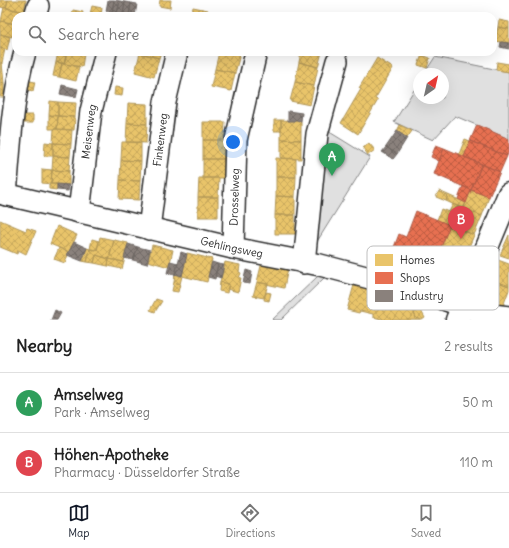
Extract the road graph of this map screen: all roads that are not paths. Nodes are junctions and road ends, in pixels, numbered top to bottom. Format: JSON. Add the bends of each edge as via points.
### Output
{"nodes":[{"id":1,"x":24,"y":56,"type":"edge"},
{"id":2,"x":105,"y":56,"type":"edge"},
{"id":3,"x":176,"y":56,"type":"edge"},
{"id":4,"x":255,"y":56,"type":"edge"},
{"id":5,"x":337,"y":61,"type":"dead end"},
{"id":6,"x":3,"y":194,"type":"edge"},
{"id":7,"x":509,"y":194,"type":"edge"},
{"id":8,"x":79,"y":212,"type":"junction"},
{"id":9,"x":149,"y":229,"type":"junction"},
{"id":10,"x":488,"y":246,"type":"edge"},
{"id":11,"x":233,"y":248,"type":"junction"},
{"id":12,"x":304,"y":263,"type":"junction"},
{"id":13,"x":367,"y":277,"type":"edge"},
{"id":14,"x":460,"y":313,"type":"edge"},
{"id":15,"x":509,"y":317,"type":"edge"}],
"edges":[{"from":1,"to":6,"type":"street","via":[[18,76]]},
{"from":2,"to":8,"type":"street","name":"Meisenweg","via":[[91,111]]},
{"from":3,"to":9,"type":"street","name":"Finkenweg","via":[[165,102]]},
{"from":4,"to":11,"type":"street","name":"Drosselweg","via":[[236,140]]},
{"from":5,"to":12,"type":"street","via":[[317,134]]},
{"from":6,"to":8,"type":"street","name":"Gehlingsweg"},
{"from":7,"to":10,"type":"main road"},
{"from":8,"to":9,"type":"street","name":"Gehlingsweg"},
{"from":9,"to":11,"type":"street","name":"Gehlingsweg"},
{"from":11,"to":12,"type":"street","name":"Gehlingsweg"},
{"from":12,"to":13,"type":"street","name":"Gehlingsweg"},
{"from":14,"to":15,"type":"street","name":"Gehlingsweg"}]}
